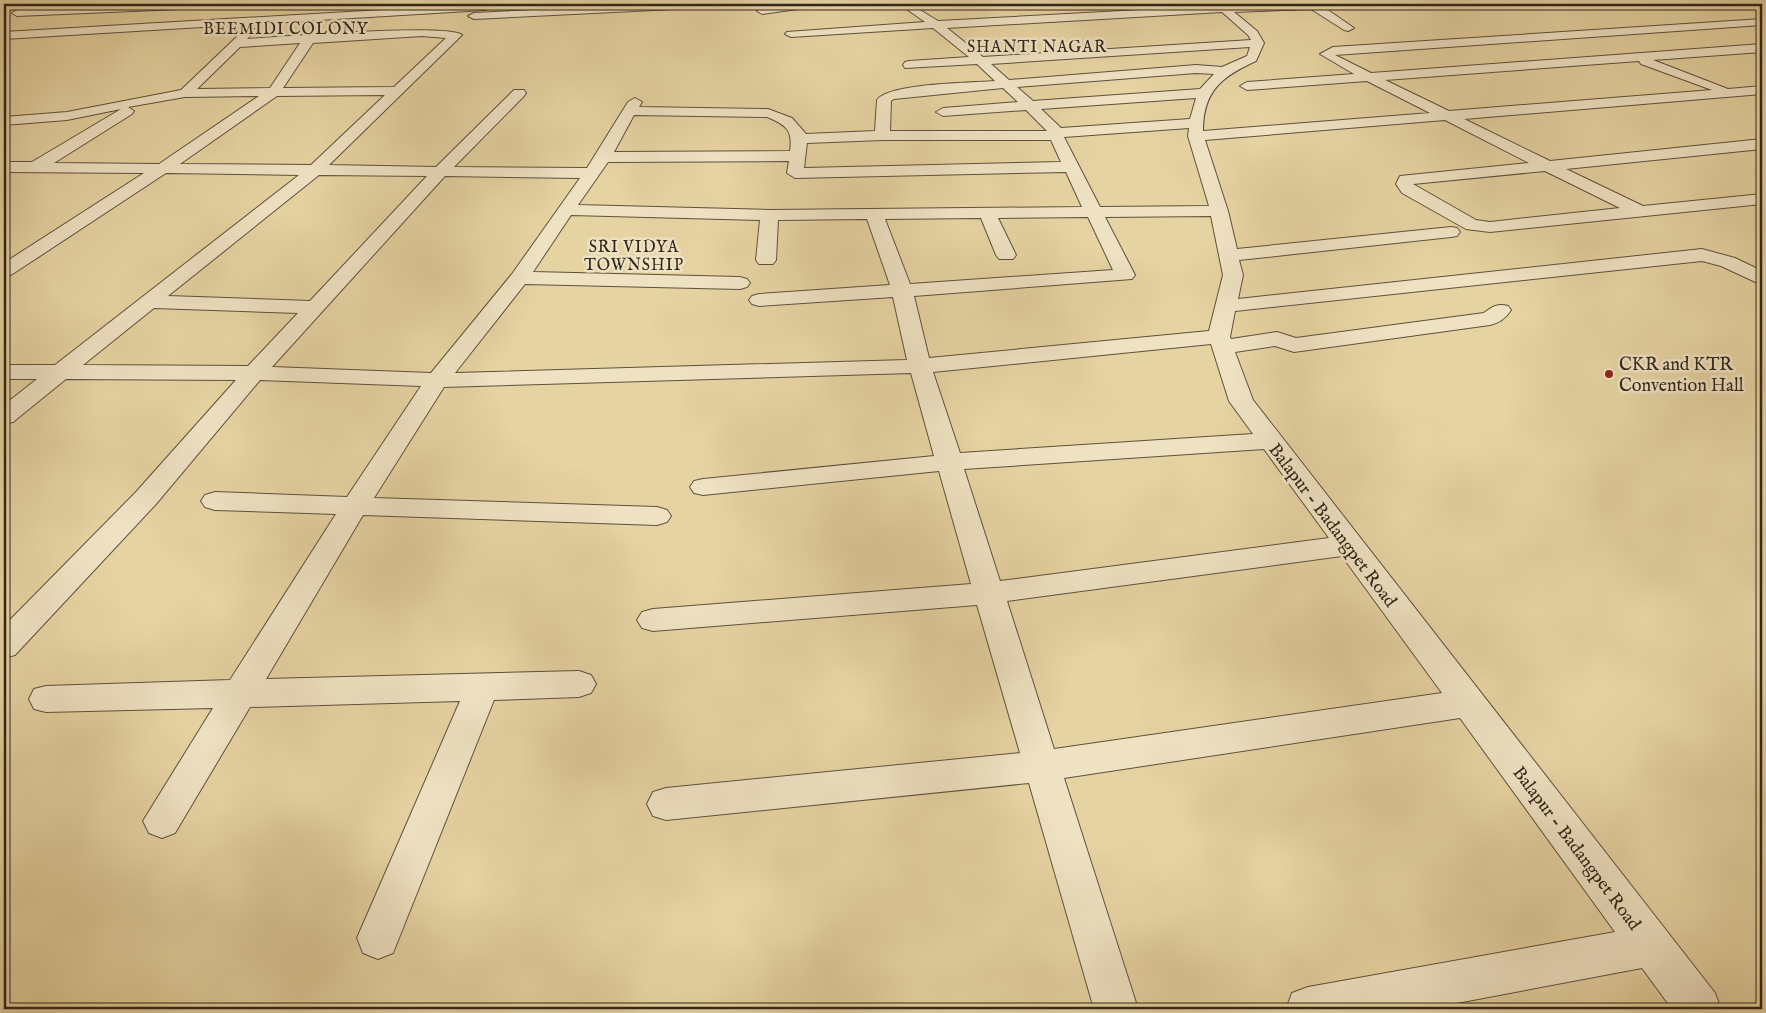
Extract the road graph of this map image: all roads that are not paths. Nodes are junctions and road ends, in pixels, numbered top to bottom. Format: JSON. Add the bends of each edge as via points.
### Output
{"nodes":[{"id":1,"x":33,"y":4,"type":"edge"},
{"id":2,"x":198,"y":4,"type":"edge"},
{"id":3,"x":212,"y":4,"type":"edge"},
{"id":4,"x":495,"y":4,"type":"edge"},
{"id":5,"x":715,"y":4,"type":"edge"},
{"id":6,"x":812,"y":4,"type":"edge"},
{"id":7,"x":1088,"y":4,"type":"edge"},
{"id":8,"x":1340,"y":4,"type":"edge"},
{"id":9,"x":1345,"y":4,"type":"edge"},
{"id":10,"x":794,"y":5,"type":"edge"},
{"id":11,"x":1313,"y":5,"type":"junction"},
{"id":12,"x":928,"y":6,"type":"dead end"},
{"id":13,"x":1221,"y":6,"type":"edge"},
{"id":14,"x":675,"y":8,"type":"edge"},
{"id":15,"x":423,"y":10,"type":"junction"},
{"id":16,"x":762,"y":11,"type":"dead end"},
{"id":17,"x":17,"y":13,"type":"junction"},
{"id":18,"x":1108,"y":14,"type":"junction"},
{"id":19,"x":439,"y":18,"type":"junction"},
{"id":20,"x":4,"y":20,"type":"edge"},
{"id":21,"x":259,"y":20,"type":"junction"},
{"id":22,"x":833,"y":20,"type":"dead end"},
{"id":23,"x":997,"y":20,"type":"junction"},
{"id":24,"x":1762,"y":22,"type":"edge"},
{"id":25,"x":936,"y":24,"type":"junction"},
{"id":26,"x":1124,"y":24,"type":"dead end"},
{"id":27,"x":175,"y":25,"type":"junction"},
{"id":28,"x":1348,"y":28,"type":"dead end"},
{"id":29,"x":422,"y":33,"type":"junction"},
{"id":30,"x":4,"y":36,"type":"edge"},
{"id":31,"x":1575,"y":36,"type":"junction"},
{"id":32,"x":159,"y":37,"type":"dead end"},
{"id":33,"x":1146,"y":38,"type":"dead end"},
{"id":34,"x":309,"y":39,"type":"junction"},
{"id":35,"x":974,"y":40,"type":"dead end"},
{"id":36,"x":954,"y":42,"type":"junction"},
{"id":37,"x":239,"y":43,"type":"junction"},
{"id":38,"x":935,"y":43,"type":"dead end"},
{"id":39,"x":1258,"y":43,"type":"junction"},
{"id":40,"x":408,"y":44,"type":"dead end"},
{"id":41,"x":1160,"y":48,"type":"junction"},
{"id":42,"x":1762,"y":48,"type":"edge"},
{"id":43,"x":1634,"y":57,"type":"junction"},
{"id":44,"x":982,"y":62,"type":"junction"},
{"id":45,"x":909,"y":65,"type":"dead end"},
{"id":46,"x":1369,"y":77,"type":"junction"},
{"id":47,"x":1200,"y":81,"type":"junction"},
{"id":48,"x":1003,"y":84,"type":"junction"},
{"id":49,"x":1247,"y":86,"type":"dead end"},
{"id":50,"x":396,"y":91,"type":"junction"},
{"id":51,"x":273,"y":92,"type":"junction"},
{"id":52,"x":1731,"y":92,"type":"junction"},
{"id":53,"x":185,"y":93,"type":"junction"},
{"id":54,"x":519,"y":94,"type":"dead end"},
{"id":55,"x":1760,"y":98,"type":"edge"},
{"id":56,"x":142,"y":100,"type":"junction"},
{"id":57,"x":1029,"y":106,"type":"junction"},
{"id":58,"x":943,"y":112,"type":"dead end"},
{"id":59,"x":1450,"y":116,"type":"junction"},
{"id":60,"x":6,"y":121,"type":"edge"},
{"id":61,"x":1465,"y":124,"type":"junction"},
{"id":62,"x":1056,"y":134,"type":"junction"},
{"id":63,"x":882,"y":135,"type":"junction"},
{"id":64,"x":1197,"y":135,"type":"junction"},
{"id":65,"x":800,"y":139,"type":"junction"},
{"id":66,"x":1762,"y":144,"type":"edge"},
{"id":67,"x":798,"y":156,"type":"junction"},
{"id":68,"x":1549,"y":164,"type":"junction"},
{"id":69,"x":597,"y":165,"type":"junction"},
{"id":70,"x":4,"y":167,"type":"edge"},
{"id":71,"x":36,"y":167,"type":"junction"},
{"id":72,"x":1070,"y":167,"type":"junction"},
{"id":73,"x":162,"y":169,"type":"junction"},
{"id":74,"x":315,"y":170,"type":"junction"},
{"id":75,"x":442,"y":170,"type":"junction"},
{"id":76,"x":4,"y":184,"type":"edge"},
{"id":77,"x":1762,"y":199,"type":"edge"},
{"id":78,"x":566,"y":210,"type":"junction"},
{"id":79,"x":1092,"y":211,"type":"junction"},
{"id":80,"x":1219,"y":211,"type":"junction"},
{"id":81,"x":1641,"y":212,"type":"junction"},
{"id":82,"x":987,"y":213,"type":"junction"},
{"id":83,"x":874,"y":214,"type":"junction"},
{"id":84,"x":769,"y":215,"type":"junction"},
{"id":85,"x":1451,"y":232,"type":"dead end"},
{"id":86,"x":1006,"y":255,"type":"dead end"},
{"id":87,"x":1229,"y":255,"type":"junction"},
{"id":88,"x":766,"y":260,"type":"dead end"},
{"id":89,"x":1762,"y":265,"type":"edge"},
{"id":90,"x":1740,"y":268,"type":"junction"},
{"id":91,"x":4,"y":270,"type":"edge"},
{"id":92,"x":1658,"y":270,"type":"dead end"},
{"id":93,"x":519,"y":278,"type":"junction"},
{"id":94,"x":1762,"y":279,"type":"edge"},
{"id":95,"x":740,"y":283,"type":"dead end"},
{"id":96,"x":902,"y":290,"type":"junction"},
{"id":97,"x":759,"y":300,"type":"dead end"},
{"id":98,"x":148,"y":302,"type":"junction"},
{"id":99,"x":1228,"y":306,"type":"junction"},
{"id":100,"x":316,"y":307,"type":"junction"},
{"id":101,"x":1221,"y":342,"type":"junction"},
{"id":102,"x":920,"y":366,"type":"junction"},
{"id":103,"x":4,"y":372,"type":"edge"},
{"id":104,"x":58,"y":373,"type":"junction"},
{"id":105,"x":254,"y":373,"type":"junction"},
{"id":106,"x":437,"y":380,"type":"junction"},
{"id":107,"x":4,"y":417,"type":"edge"},
{"id":108,"x":1270,"y":441,"type":"junction"},
{"id":109,"x":949,"y":462,"type":"junction"},
{"id":110,"x":703,"y":487,"type":"dead end"},
{"id":111,"x":215,"y":501,"type":"dead end"},
{"id":112,"x":355,"y":506,"type":"junction"},
{"id":113,"x":657,"y":516,"type":"dead end"},
{"id":114,"x":1349,"y":545,"type":"junction"},
{"id":115,"x":989,"y":593,"type":"junction"},
{"id":116,"x":653,"y":620,"type":"dead end"},
{"id":117,"x":4,"y":646,"type":"edge"},
{"id":118,"x":578,"y":684,"type":"dead end"},
{"id":119,"x":483,"y":685,"type":"junction"},
{"id":120,"x":241,"y":692,"type":"junction"},
{"id":121,"x":46,"y":699,"type":"dead end"},
{"id":122,"x":1467,"y":703,"type":"junction"},
{"id":123,"x":1042,"y":766,"type":"junction"},
{"id":124,"x":666,"y":804,"type":"dead end"},
{"id":125,"x":162,"y":821,"type":"dead end"},
{"id":126,"x":378,"y":938,"type":"dead end"},
{"id":127,"x":1650,"y":946,"type":"junction"},
{"id":128,"x":1116,"y":1009,"type":"edge"},
{"id":129,"x":1308,"y":1009,"type":"edge"},
{"id":130,"x":1699,"y":1009,"type":"edge"}],
"edges":[{"from":1,"to":17,"type":"street"},
{"from":2,"to":3,"type":"street"},
{"from":2,"to":17,"type":"street"},
{"from":2,"to":27,"type":"street"},
{"from":4,"to":15,"type":"street"},
{"from":5,"to":14,"type":"street"},
{"from":6,"to":10,"type":"street"},
{"from":7,"to":23,"type":"street"},
{"from":8,"to":9,"type":"street"},
{"from":8,"to":11,"type":"street"},
{"from":10,"to":16,"type":"street"},
{"from":11,"to":13,"type":"street"},
{"from":11,"to":28,"type":"street"},
{"from":12,"to":25,"type":"street","via":[[907,9]]},
{"from":13,"to":18,"type":"street"},
{"from":13,"to":39,"type":"street","via":[[1253,33]]},
{"from":14,"to":19,"type":"street"},
{"from":15,"to":19,"type":"street"},
{"from":15,"to":21,"type":"street"},
{"from":17,"to":20,"type":"street"},
{"from":18,"to":23,"type":"street"},
{"from":18,"to":26,"type":"street"},
{"from":19,"to":29,"type":"street"},
{"from":21,"to":27,"type":"street"},
{"from":21,"to":37,"type":"street"},
{"from":22,"to":25,"type":"street","via":[[787,30]]},
{"from":23,"to":25,"type":"street"},
{"from":24,"to":31,"type":"street"},
{"from":25,"to":36,"type":"street"},
{"from":27,"to":30,"type":"street"},
{"from":27,"to":32,"type":"street"},
{"from":29,"to":34,"type":"street"},
{"from":29,"to":40,"type":"street"},
{"from":29,"to":50,"type":"street","via":[[456,35]]},
{"from":31,"to":43,"type":"street"},
{"from":31,"to":46,"type":"street","via":[[1326,54]]},
{"from":33,"to":41,"type":"street"},
{"from":34,"to":37,"type":"street"},
{"from":34,"to":51,"type":"street"},
{"from":35,"to":36,"type":"street"},
{"from":36,"to":38,"type":"street"},
{"from":36,"to":44,"type":"street"},
{"from":37,"to":53,"type":"street"},
{"from":39,"to":41,"type":"street"},
{"from":39,"to":47,"type":"street","via":[[1252,58]]},
{"from":41,"to":44,"type":"street"},
{"from":41,"to":47,"type":"street"},
{"from":42,"to":43,"type":"street"},
{"from":43,"to":46,"type":"street"},
{"from":43,"to":52,"type":"street"},
{"from":44,"to":45,"type":"street"},
{"from":44,"to":48,"type":"street"},
{"from":46,"to":49,"type":"street"},
{"from":46,"to":59,"type":"street"},
{"from":47,"to":48,"type":"street"},
{"from":47,"to":57,"type":"street"},
{"from":47,"to":64,"type":"street"},
{"from":48,"to":57,"type":"street"},
{"from":48,"to":63,"type":"street","via":[[889,96],[884,100]]},
{"from":50,"to":51,"type":"street"},
{"from":50,"to":74,"type":"street"},
{"from":51,"to":53,"type":"street"},
{"from":51,"to":73,"type":"street"},
{"from":52,"to":55,"type":"street"},
{"from":52,"to":59,"type":"street"},
{"from":53,"to":56,"type":"street"},
{"from":54,"to":75,"type":"street"},
{"from":55,"to":61,"type":"street"},
{"from":56,"to":60,"type":"street","via":[[67,116]]},
{"from":56,"to":71,"type":"street"},
{"from":57,"to":58,"type":"street"},
{"from":57,"to":62,"type":"street"},
{"from":59,"to":61,"type":"street"},
{"from":59,"to":64,"type":"street"},
{"from":61,"to":64,"type":"street"},
{"from":61,"to":68,"type":"street"},
{"from":62,"to":63,"type":"street"},
{"from":62,"to":64,"type":"street"},
{"from":62,"to":72,"type":"street"},
{"from":63,"to":65,"type":"street"},
{"from":64,"to":80,"type":"street"},
{"from":65,"to":67,"type":"street"},
{"from":65,"to":69,"type":"street","via":[[791,124],[778,115],[768,113],[632,106]]},
{"from":66,"to":68,"type":"street"},
{"from":67,"to":69,"type":"street"},
{"from":67,"to":72,"type":"street","via":[[795,173]]},
{"from":68,"to":81,"type":"street"},
{"from":68,"to":81,"type":"street","via":[[1406,180],[1404,184],[1436,205],[1481,227]]},
{"from":69,"to":75,"type":"street"},
{"from":69,"to":78,"type":"street"},
{"from":70,"to":71,"type":"street"},
{"from":71,"to":73,"type":"street"},
{"from":71,"to":76,"type":"street"},
{"from":72,"to":79,"type":"street"},
{"from":73,"to":74,"type":"street"},
{"from":73,"to":91,"type":"street"},
{"from":74,"to":75,"type":"street"},
{"from":74,"to":98,"type":"street"},
{"from":75,"to":100,"type":"street"},
{"from":77,"to":81,"type":"street"},
{"from":78,"to":84,"type":"street"},
{"from":78,"to":93,"type":"street"},
{"from":79,"to":80,"type":"street"},
{"from":79,"to":82,"type":"street"},
{"from":79,"to":96,"type":"street","via":[[1125,276]]},
{"from":80,"to":87,"type":"street"},
{"from":82,"to":83,"type":"street"},
{"from":82,"to":86,"type":"street"},
{"from":83,"to":84,"type":"street"},
{"from":83,"to":96,"type":"street"},
{"from":84,"to":88,"type":"street"},
{"from":85,"to":87,"type":"street"},
{"from":87,"to":99,"type":"street","via":[[1233,274]]},
{"from":89,"to":90,"type":"street"},
{"from":90,"to":94,"type":"street"},
{"from":90,"to":99,"type":"street","via":[[1702,254]]},
{"from":92,"to":101,"type":"street","via":[[1486,290],[1481,294],[1501,310],[1490,319],[1294,345],[1276,339]]},
{"from":93,"to":95,"type":"street"},
{"from":93,"to":106,"type":"street"},
{"from":96,"to":97,"type":"street"},
{"from":96,"to":102,"type":"street"},
{"from":98,"to":100,"type":"street"},
{"from":98,"to":104,"type":"street"},
{"from":99,"to":101,"type":"street"},
{"from":100,"to":105,"type":"street"},
{"from":101,"to":102,"type":"street"},
{"from":101,"to":108,"type":"street","name":"Balapur - Badangpet Road","via":[[1241,401]]},
{"from":102,"to":106,"type":"street"},
{"from":102,"to":109,"type":"street"},
{"from":103,"to":104,"type":"street"},
{"from":104,"to":105,"type":"street"},
{"from":104,"to":107,"type":"street"},
{"from":105,"to":106,"type":"street"},
{"from":105,"to":117,"type":"street","via":[[146,498]]},
{"from":106,"to":112,"type":"street"},
{"from":108,"to":109,"type":"street"},
{"from":108,"to":114,"type":"street","name":"Balapur - Badangpet Road"},
{"from":109,"to":110,"type":"street"},
{"from":109,"to":115,"type":"street"},
{"from":111,"to":112,"type":"street"},
{"from":112,"to":113,"type":"street"},
{"from":112,"to":120,"type":"street"},
{"from":114,"to":115,"type":"street"},
{"from":114,"to":122,"type":"street","name":"Balapur - Badangpet Road"},
{"from":115,"to":116,"type":"street"},
{"from":115,"to":123,"type":"street"},
{"from":118,"to":119,"type":"street"},
{"from":119,"to":120,"type":"street"},
{"from":119,"to":126,"type":"street"},
{"from":120,"to":121,"type":"street"},
{"from":120,"to":125,"type":"street"},
{"from":122,"to":123,"type":"street"},
{"from":122,"to":127,"type":"street","name":"Balapur - Badangpet Road"},
{"from":123,"to":124,"type":"street"},
{"from":123,"to":128,"type":"street"},
{"from":127,"to":129,"type":"street"},
{"from":127,"to":130,"type":"street","name":"Balapur - Badangpet Road"}]}
